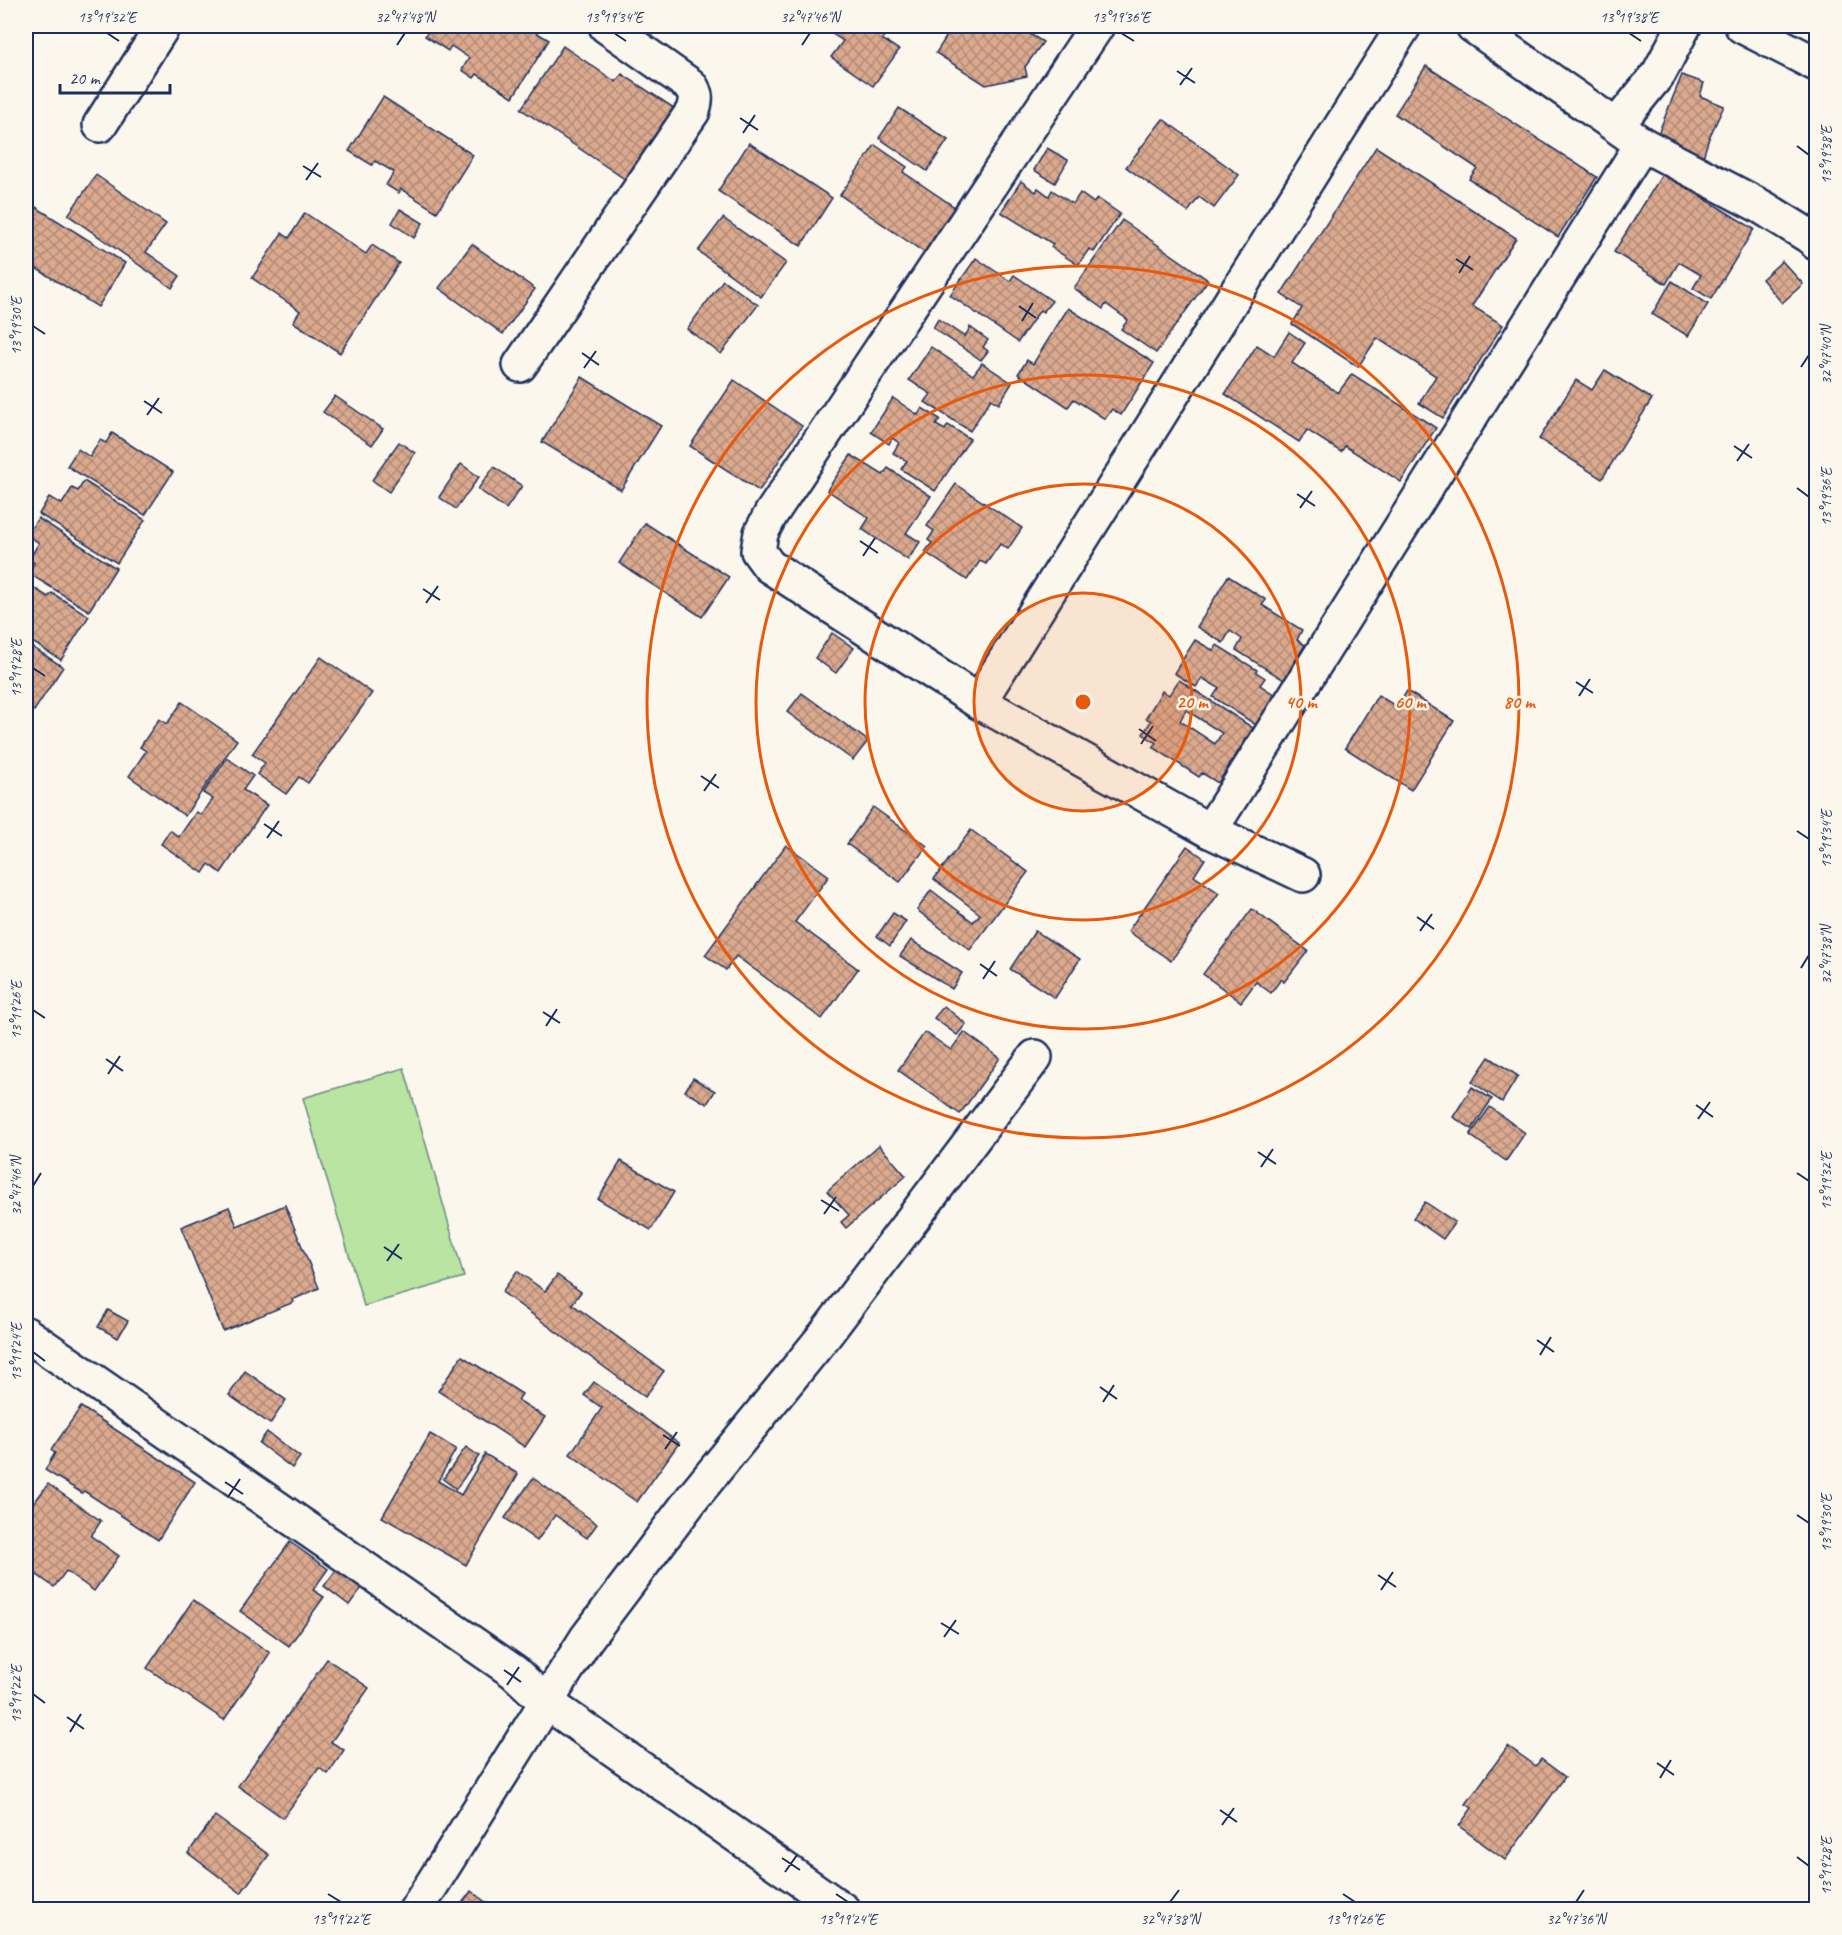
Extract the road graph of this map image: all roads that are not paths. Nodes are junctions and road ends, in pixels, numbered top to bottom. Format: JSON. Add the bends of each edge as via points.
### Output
{"nodes":[{"id":1,"x":164,"y":26,"type":"edge"},
{"id":2,"x":606,"y":26,"type":"edge"},
{"id":3,"x":1097,"y":26,"type":"edge"},
{"id":4,"x":1404,"y":26,"type":"edge"},
{"id":5,"x":1473,"y":26,"type":"edge"},
{"id":6,"x":1684,"y":26,"type":"edge"},
{"id":7,"x":1742,"y":26,"type":"edge"},
{"id":8,"x":1816,"y":64,"type":"edge"},
{"id":9,"x":100,"y":125,"type":"dead end"},
{"id":10,"x":1629,"y":134,"type":"junction"},
{"id":11,"x":1816,"y":243,"type":"edge"},
{"id":12,"x":520,"y":365,"type":"dead end"},
{"id":13,"x":980,"y":702,"type":"junction"},
{"id":14,"x":1210,"y":831,"type":"junction"},
{"id":15,"x":1303,"y":875,"type":"dead end"},
{"id":16,"x":1035,"y":1057,"type":"dead end"},
{"id":17,"x":26,"y":1334,"type":"edge"},
{"id":18,"x":554,"y":1690,"type":"junction"},
{"id":19,"x":416,"y":1910,"type":"edge"},
{"id":20,"x":843,"y":1910,"type":"edge"}],
"edges":[{"from":1,"to":9,"type":"street"},
{"from":2,"to":12,"type":"street","via":[[690,85],[696,100],[693,111]]},
{"from":3,"to":13,"type":"street","via":[[778,504],[761,533],[758,550],[769,566]]},
{"from":4,"to":13,"type":"street"},
{"from":5,"to":10,"type":"street"},
{"from":6,"to":10,"type":"street"},
{"from":7,"to":8,"type":"street"},
{"from":10,"to":11,"type":"street","via":[[1762,207]]},
{"from":10,"to":14,"type":"street"},
{"from":13,"to":14,"type":"street"},
{"from":14,"to":15,"type":"street"},
{"from":16,"to":18,"type":"street","via":[[825,1335],[694,1496],[586,1639]]},
{"from":17,"to":18,"type":"street","via":[[514,1672]]},
{"from":18,"to":19,"type":"street"},
{"from":18,"to":20,"type":"street","via":[[576,1723]]}]}
